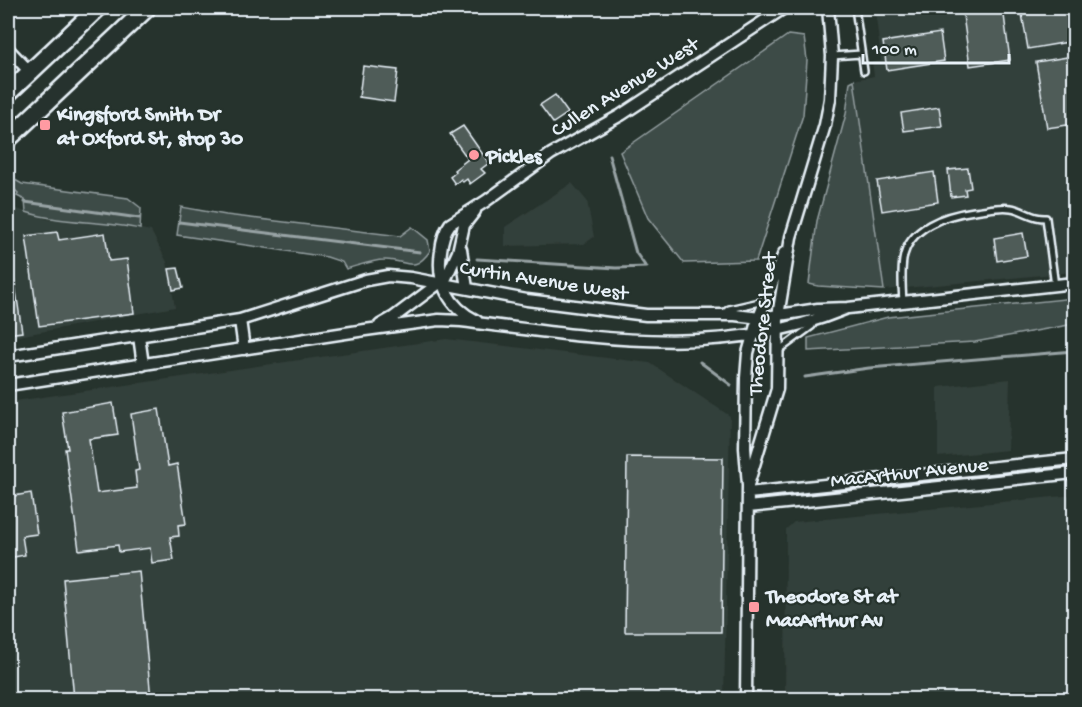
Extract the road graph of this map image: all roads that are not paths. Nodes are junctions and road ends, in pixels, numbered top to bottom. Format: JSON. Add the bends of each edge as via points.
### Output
{"nodes":[{"id":1,"x":98,"y":8,"type":"edge"},
{"id":2,"x":147,"y":8,"type":"edge"},
{"id":3,"x":784,"y":8,"type":"edge"},
{"id":4,"x":828,"y":8,"type":"edge"},
{"id":5,"x":855,"y":8,"type":"edge"},
{"id":6,"x":8,"y":49,"type":"edge"},
{"id":7,"x":861,"y":54,"type":"junction"},
{"id":8,"x":832,"y":56,"type":"junction"},
{"id":9,"x":864,"y":71,"type":"dead end"},
{"id":10,"x":30,"y":72,"type":"junction"},
{"id":11,"x":8,"y":93,"type":"edge"},
{"id":12,"x":8,"y":139,"type":"edge"},
{"id":13,"x":486,"y":201,"type":"junction"},
{"id":14,"x":462,"y":237,"type":"junction"},
{"id":15,"x":791,"y":237,"type":"junction"},
{"id":16,"x":442,"y":282,"type":"junction"},
{"id":17,"x":1074,"y":283,"type":"edge"},
{"id":18,"x":1055,"y":286,"type":"junction"},
{"id":19,"x":467,"y":288,"type":"junction"},
{"id":20,"x":764,"y":301,"type":"junction"},
{"id":21,"x":903,"y":302,"type":"junction"},
{"id":22,"x":848,"y":308,"type":"junction"},
{"id":23,"x":721,"y":315,"type":"junction"},
{"id":24,"x":778,"y":316,"type":"junction"},
{"id":25,"x":758,"y":318,"type":"junction"},
{"id":26,"x":814,"y":319,"type":"junction"},
{"id":27,"x":240,"y":320,"type":"junction"},
{"id":28,"x":486,"y":324,"type":"junction"},
{"id":29,"x":366,"y":330,"type":"junction"},
{"id":30,"x":777,"y":330,"type":"junction"},
{"id":31,"x":139,"y":336,"type":"junction"},
{"id":32,"x":753,"y":336,"type":"junction"},
{"id":33,"x":244,"y":349,"type":"junction"},
{"id":34,"x":777,"y":351,"type":"junction"},
{"id":35,"x":8,"y":356,"type":"edge"},
{"id":36,"x":143,"y":365,"type":"junction"},
{"id":37,"x":8,"y":385,"type":"edge"},
{"id":38,"x":1074,"y":459,"type":"edge"},
{"id":39,"x":1074,"y":473,"type":"edge"},
{"id":40,"x":748,"y":488,"type":"junction"},
{"id":41,"x":748,"y":507,"type":"junction"},
{"id":42,"x":746,"y":699,"type":"edge"}],
"edges":[{"from":1,"to":10,"type":"highway"},
{"from":2,"to":12,"type":"highway"},
{"from":3,"to":13,"type":"street","name":"Cullen Avenue West","via":[[621,115],[538,163]]},
{"from":4,"to":8,"type":"street","name":"Theodore Street"},
{"from":5,"to":7,"type":"lane"},
{"from":6,"to":10,"type":"street"},
{"from":7,"to":8,"type":"lane"},
{"from":7,"to":9,"type":"lane"},
{"from":8,"to":15,"type":"street","name":"Theodore Street","via":[[825,125]]},
{"from":10,"to":11,"type":"highway"},
{"from":13,"to":14,"type":"street","name":"Cullen Avenue West","via":[[466,222]]},
{"from":13,"to":16,"type":"street","name":"Cullen Avenue West","via":[[448,227],[439,271]]},
{"from":14,"to":16,"type":"street","name":"Cullen Avenue West"},
{"from":14,"to":19,"type":"street","via":[[461,258]]},
{"from":15,"to":20,"type":"street","name":"Theodore Street"},
{"from":15,"to":24,"type":"street","name":"Theodore Street"},
{"from":16,"to":19,"type":"street","name":"Curtin Avenue West"},
{"from":16,"to":27,"type":"street","name":"Curtin Avenue West","via":[[382,277]]},
{"from":16,"to":28,"type":"street","via":[[458,307]]},
{"from":16,"to":29,"type":"street","name":"Cullen Avenue West","via":[[388,320]]},
{"from":17,"to":18,"type":"street","name":"Curtin Avenue West"},
{"from":18,"to":21,"type":"street","name":"Curtin Avenue West"},
{"from":18,"to":21,"type":"lane","via":[[1046,218],[1001,208],[943,218],[920,232],[903,258]]},
{"from":19,"to":23,"type":"street","name":"Curtin Avenue West","via":[[615,312]]},
{"from":20,"to":23,"type":"lane","via":[[729,309]]},
{"from":20,"to":25,"type":"street","name":"Theodore Street"},
{"from":21,"to":22,"type":"street","name":"Curtin Avenue West"},
{"from":22,"to":24,"type":"street","name":"Curtin Avenue West"},
{"from":22,"to":26,"type":"street","name":"Curtin Avenue West"},
{"from":23,"to":25,"type":"street","name":"Curtin Avenue West"},
{"from":24,"to":25,"type":"street","name":"Curtin Avenue West"},
{"from":24,"to":30,"type":"street","name":"Theodore Street"},
{"from":25,"to":32,"type":"street","name":"Theodore Street"},
{"from":26,"to":30,"type":"street","name":"Curtin Avenue West"},
{"from":26,"to":34,"type":"lane","via":[[812,326]]},
{"from":27,"to":31,"type":"street","name":"Curtin Avenue West"},
{"from":27,"to":33,"type":"street"},
{"from":28,"to":29,"type":"street","name":"Curtin Avenue West","via":[[444,320]]},
{"from":28,"to":32,"type":"street","name":"Curtin Avenue West","via":[[643,342]]},
{"from":29,"to":33,"type":"street","name":"Curtin Avenue West"},
{"from":30,"to":32,"type":"street","name":"Curtin Avenue West"},
{"from":30,"to":34,"type":"street","name":"Theodore Street"},
{"from":31,"to":35,"type":"street","name":"Curtin Avenue West"},
{"from":31,"to":36,"type":"street"},
{"from":32,"to":40,"type":"street","name":"Theodore Street","via":[[745,388]]},
{"from":33,"to":36,"type":"street","name":"Curtin Avenue West"},
{"from":34,"to":40,"type":"street","name":"Theodore Street","via":[[777,389]]},
{"from":36,"to":37,"type":"street","name":"Curtin Avenue West"},
{"from":38,"to":40,"type":"street","name":"MacArthur Avenue"},
{"from":39,"to":41,"type":"street","name":"MacArthur Avenue"},
{"from":40,"to":41,"type":"street","name":"Theodore Street"},
{"from":41,"to":42,"type":"street","name":"Theodore Street"}]}
